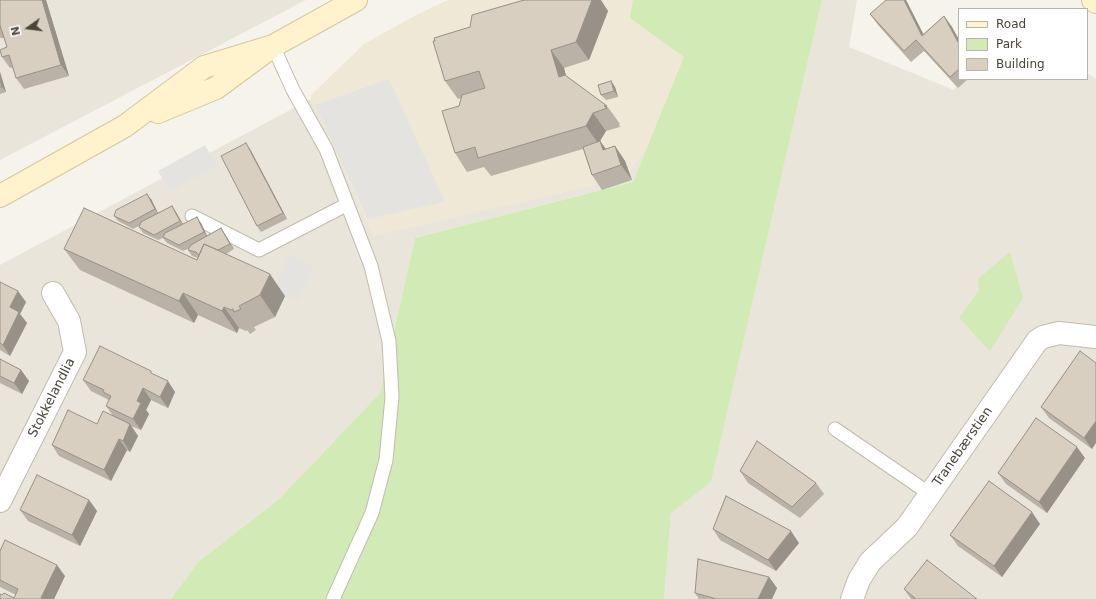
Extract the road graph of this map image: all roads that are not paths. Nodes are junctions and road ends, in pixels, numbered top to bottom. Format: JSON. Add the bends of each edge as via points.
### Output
{"nodes":[{"id":1,"x":356,"y":0,"type":"edge"},
{"id":2,"x":1093,"y":0,"type":"edge"},
{"id":3,"x":1096,"y":2,"type":"edge"},
{"id":4,"x":272,"y":46,"type":"junction"},
{"id":5,"x":0,"y":196,"type":"edge"},
{"id":6,"x":346,"y":204,"type":"junction"},
{"id":7,"x":192,"y":216,"type":"dead end"},
{"id":8,"x":52,"y":293,"type":"dead end"},
{"id":9,"x":1096,"y":337,"type":"edge"},
{"id":10,"x":835,"y":429,"type":"dead end"},
{"id":11,"x":930,"y":494,"type":"junction"},
{"id":12,"x":0,"y":501,"type":"edge"},
{"id":13,"x":333,"y":599,"type":"edge"},
{"id":14,"x":852,"y":599,"type":"edge"}],
"edges":[{"from":1,"to":4,"type":"street"},
{"from":2,"to":3,"type":"street"},
{"from":4,"to":5,"type":"street","via":[[204,67],[125,126]]},
{"from":4,"to":6,"type":"lane","via":[[326,149]]},
{"from":6,"to":7,"type":"lane","via":[[259,250]]},
{"from":6,"to":13,"type":"lane","via":[[370,266],[389,341],[392,397],[386,460],[372,513]]},
{"from":8,"to":12,"type":"street","name":"Stokkelandlia","via":[[69,321],[76,352]]},
{"from":9,"to":11,"type":"street","name":"Tranebærstien","via":[[1059,333],[1037,341]]},
{"from":10,"to":11,"type":"lane"},
{"from":11,"to":14,"type":"street","name":"Tranebærstien","via":[[907,527],[870,562],[859,580]]}]}
